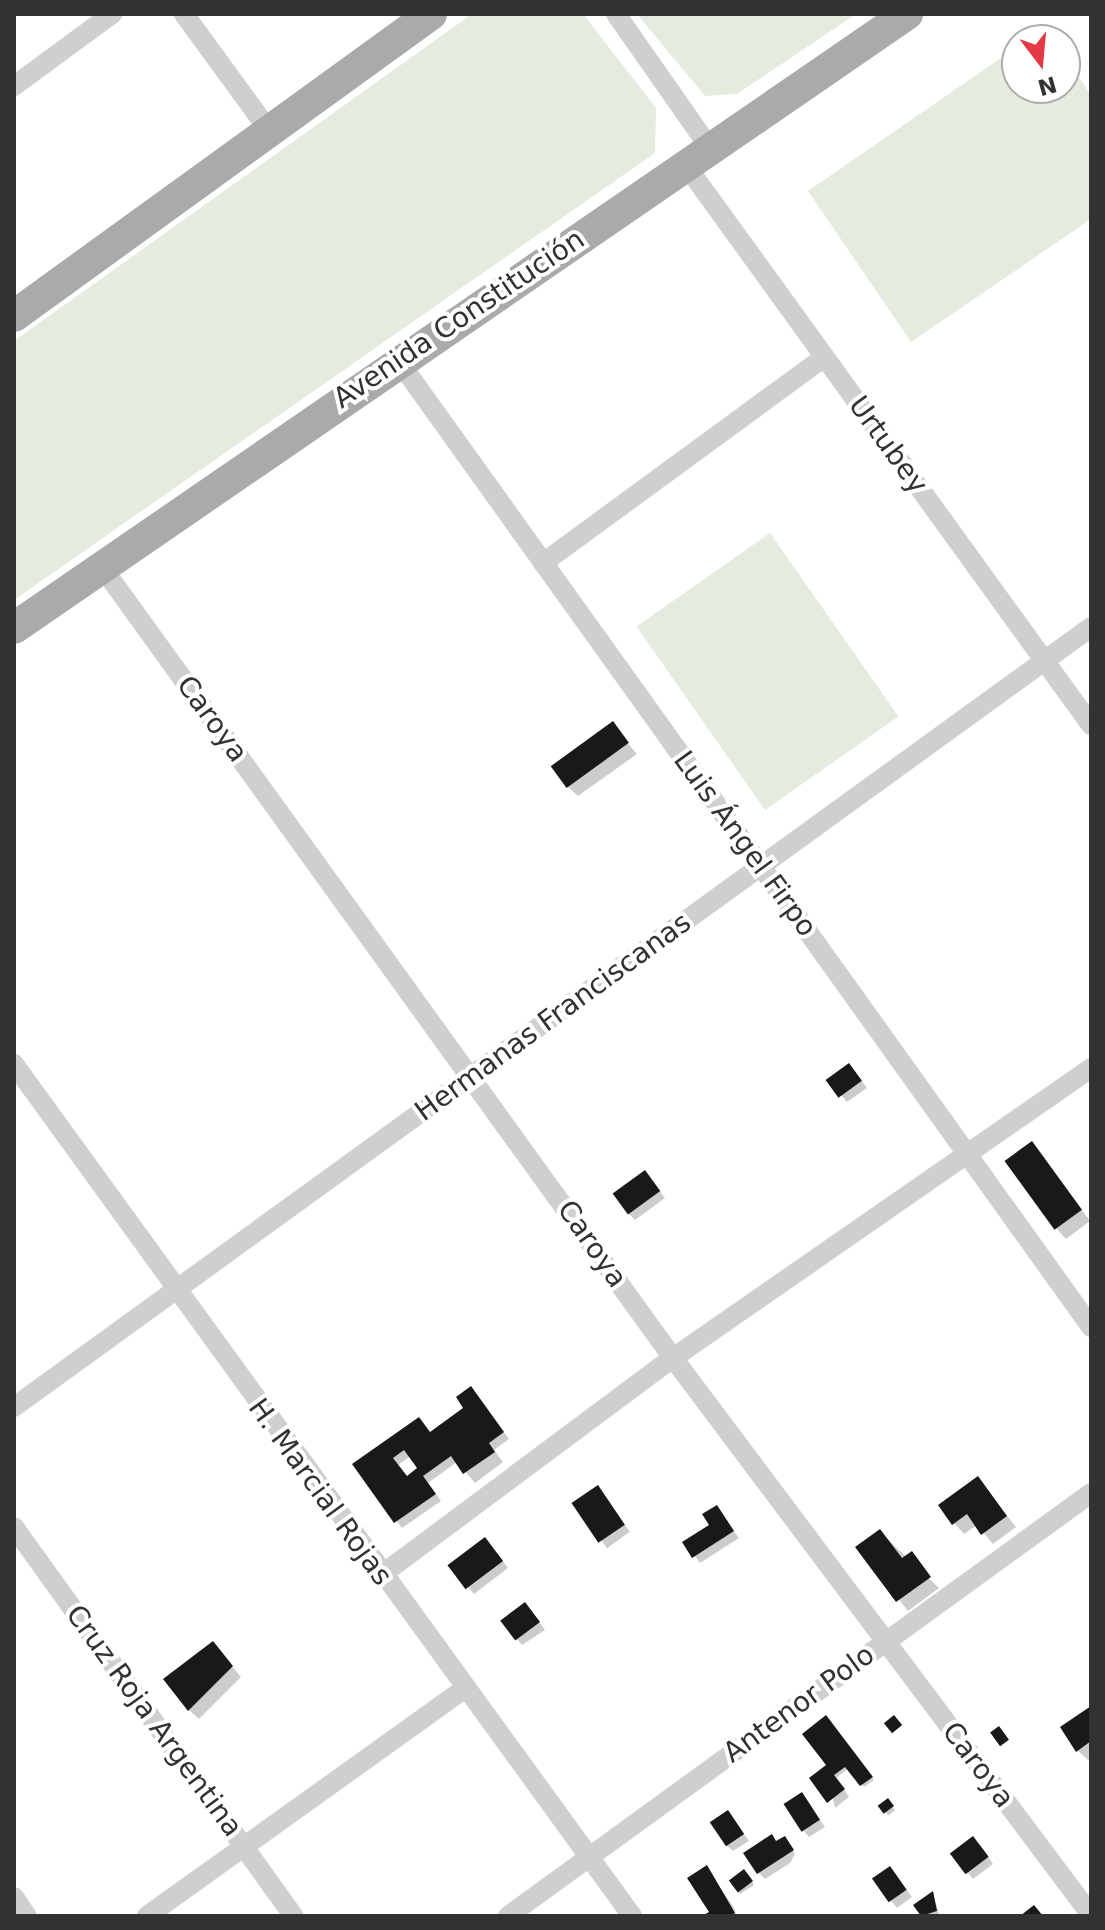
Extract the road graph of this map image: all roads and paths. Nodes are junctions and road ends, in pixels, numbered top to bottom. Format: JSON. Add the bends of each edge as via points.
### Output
{"nodes":[{"id":1,"x":112,"y":14,"type":"edge"},
{"id":2,"x":184,"y":14,"type":"edge"},
{"id":3,"x":431,"y":14,"type":"edge"},
{"id":4,"x":616,"y":14,"type":"edge"},
{"id":5,"x":907,"y":14,"type":"edge"},
{"id":6,"x":14,"y":86,"type":"edge"},
{"id":7,"x":270,"y":132,"type":"junction"},
{"id":8,"x":697,"y":156,"type":"junction"},
{"id":9,"x":14,"y":316,"type":"edge"},
{"id":10,"x":824,"y":357,"type":"junction"},
{"id":11,"x":398,"y":360,"type":"junction"},
{"id":12,"x":543,"y":563,"type":"junction"},
{"id":13,"x":102,"y":567,"type":"junction"},
{"id":14,"x":1091,"y":627,"type":"edge"},
{"id":15,"x":14,"y":628,"type":"edge"},
{"id":16,"x":1045,"y":661,"type":"junction"},
{"id":17,"x":1091,"y":725,"type":"edge"},
{"id":18,"x":761,"y":866,"type":"junction"},
{"id":19,"x":14,"y":1064,"type":"edge"},
{"id":20,"x":1091,"y":1068,"type":"edge"},
{"id":21,"x":472,"y":1076,"type":"junction"},
{"id":22,"x":969,"y":1157,"type":"junction"},
{"id":23,"x":175,"y":1290,"type":"junction"},
{"id":24,"x":1091,"y":1327,"type":"edge"},
{"id":25,"x":673,"y":1358,"type":"junction"},
{"id":26,"x":14,"y":1407,"type":"edge"},
{"id":27,"x":1091,"y":1493,"type":"edge"},
{"id":28,"x":14,"y":1527,"type":"edge"},
{"id":29,"x":380,"y":1576,"type":"junction"},
{"id":30,"x":884,"y":1642,"type":"junction"},
{"id":31,"x":463,"y":1690,"type":"junction"},
{"id":32,"x":245,"y":1848,"type":"junction"},
{"id":33,"x":588,"y":1858,"type":"junction"},
{"id":34,"x":14,"y":1897,"type":"edge"},
{"id":35,"x":1091,"y":1915,"type":"edge"},
{"id":36,"x":27,"y":1916,"type":"edge"},
{"id":37,"x":147,"y":1916,"type":"edge"},
{"id":38,"x":294,"y":1916,"type":"edge"},
{"id":39,"x":508,"y":1916,"type":"edge"},
{"id":40,"x":632,"y":1916,"type":"edge"}],
"edges":[{"from":1,"to":6,"type":"street"},
{"from":2,"to":7,"type":"street"},
{"from":3,"to":7,"type":"main road"},
{"from":4,"to":8,"type":"street","name":"Urtubey"},
{"from":5,"to":8,"type":"main road","name":"Avenida Constitución"},
{"from":7,"to":9,"type":"main road"},
{"from":8,"to":10,"type":"street","name":"Urtubey"},
{"from":8,"to":11,"type":"main road","name":"Avenida Constitución"},
{"from":10,"to":12,"type":"street"},
{"from":10,"to":16,"type":"street","name":"Urtubey"},
{"from":11,"to":12,"type":"street","name":"Luis Ángel Firpo"},
{"from":11,"to":13,"type":"main road","name":"Avenida Constitución"},
{"from":12,"to":18,"type":"street","name":"Luis Ángel Firpo"},
{"from":13,"to":15,"type":"main road","name":"Avenida Constitución"},
{"from":13,"to":21,"type":"street","name":"Caroya"},
{"from":14,"to":16,"type":"street","name":"Hermanas Franciscanas"},
{"from":16,"to":17,"type":"street","name":"Urtubey"},
{"from":16,"to":18,"type":"street","name":"Hermanas Franciscanas"},
{"from":18,"to":21,"type":"street","name":"Hermanas Franciscanas"},
{"from":18,"to":22,"type":"street","name":"Luis Ángel Firpo"},
{"from":19,"to":23,"type":"street","name":"H. Marcial Rojas"},
{"from":20,"to":22,"type":"street"},
{"from":21,"to":23,"type":"street","name":"Hermanas Franciscanas"},
{"from":21,"to":25,"type":"street","name":"Caroya"},
{"from":22,"to":24,"type":"street","name":"Luis Ángel Firpo"},
{"from":22,"to":25,"type":"street"},
{"from":23,"to":26,"type":"street","name":"Hermanas Franciscanas"},
{"from":23,"to":29,"type":"street","name":"H. Marcial Rojas"},
{"from":25,"to":29,"type":"street"},
{"from":25,"to":30,"type":"street","name":"Caroya"},
{"from":27,"to":30,"type":"street","name":"Antenor Polo"},
{"from":28,"to":32,"type":"street","name":"Cruz Roja Argentina"},
{"from":29,"to":31,"type":"street","name":"H. Marcial Rojas"},
{"from":30,"to":33,"type":"street","name":"Antenor Polo"},
{"from":30,"to":35,"type":"street","name":"Caroya"},
{"from":31,"to":32,"type":"street"},
{"from":31,"to":33,"type":"street","name":"H. Marcial Rojas"},
{"from":32,"to":37,"type":"street"},
{"from":32,"to":38,"type":"street","name":"Cruz Roja Argentina"},
{"from":33,"to":39,"type":"street","name":"Antenor Polo"},
{"from":33,"to":40,"type":"street","name":"H. Marcial Rojas"},
{"from":34,"to":36,"type":"street"}]}
